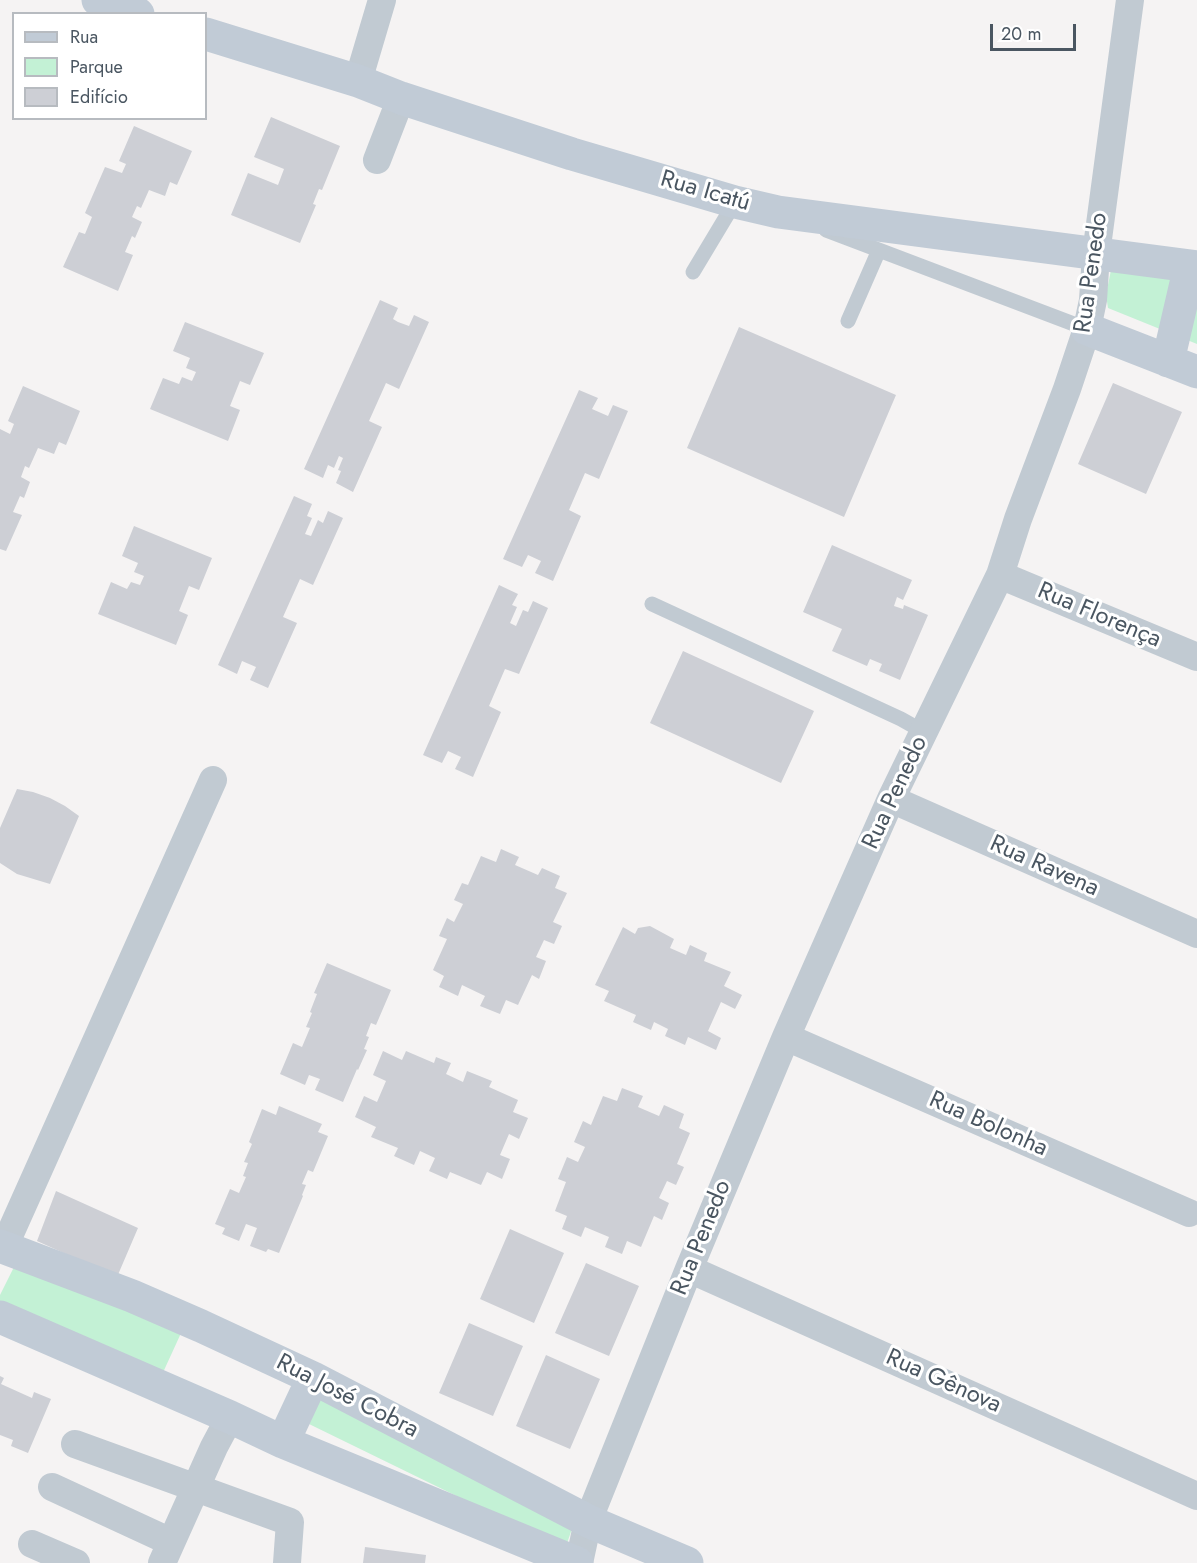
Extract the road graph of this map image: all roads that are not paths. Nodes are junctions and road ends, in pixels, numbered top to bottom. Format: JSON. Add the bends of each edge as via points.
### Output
{"nodes":[{"id":1,"x":98,"y":0,"type":"edge"},
{"id":2,"x":382,"y":0,"type":"edge"},
{"id":3,"x":1130,"y":0,"type":"edge"},
{"id":4,"x":132,"y":12,"type":"edge"},
{"id":5,"x":207,"y":34,"type":"edge"},
{"id":6,"x":358,"y":81,"type":"junction"},
{"id":7,"x":401,"y":98,"type":"junction"},
{"id":8,"x":377,"y":160,"type":"dead end"},
{"id":9,"x":735,"y":202,"type":"junction"},
{"id":10,"x":778,"y":212,"type":"junction"},
{"id":11,"x":879,"y":250,"type":"junction"},
{"id":12,"x":1096,"y":254,"type":"junction"},
{"id":13,"x":1193,"y":267,"type":"edge"},
{"id":14,"x":693,"y":272,"type":"dead end"},
{"id":15,"x":848,"y":321,"type":"dead end"},
{"id":16,"x":1087,"y":329,"type":"junction"},
{"id":17,"x":1183,"y":367,"type":"edge"},
{"id":18,"x":1000,"y":575,"type":"junction"},
{"id":19,"x":652,"y":604,"type":"dead end"},
{"id":20,"x":1197,"y":657,"type":"edge"},
{"id":21,"x":924,"y":732,"type":"junction"},
{"id":22,"x":213,"y":780,"type":"dead end"},
{"id":23,"x":891,"y":800,"type":"junction"},
{"id":24,"x":1197,"y":934,"type":"edge"},
{"id":25,"x":786,"y":1037,"type":"junction"},
{"id":26,"x":1190,"y":1213,"type":"dead end"},
{"id":27,"x":1,"y":1250,"type":"edge"},
{"id":28,"x":688,"y":1269,"type":"junction"},
{"id":29,"x":0,"y":1317,"type":"edge"},
{"id":30,"x":314,"y":1378,"type":"junction"},
{"id":31,"x":230,"y":1417,"type":"junction"},
{"id":32,"x":284,"y":1442,"type":"junction"},
{"id":33,"x":75,"y":1444,"type":"dead end"},
{"id":34,"x":52,"y":1487,"type":"dead end"},
{"id":35,"x":196,"y":1488,"type":"junction"},
{"id":36,"x":1197,"y":1496,"type":"edge"},
{"id":37,"x":588,"y":1521,"type":"junction"},
{"id":38,"x":32,"y":1544,"type":"dead end"},
{"id":39,"x":167,"y":1552,"type":"edge"},
{"id":40,"x":76,"y":1563,"type":"edge"},
{"id":41,"x":286,"y":1563,"type":"edge"},
{"id":42,"x":578,"y":1563,"type":"edge"},
{"id":43,"x":687,"y":1563,"type":"edge"}],
"edges":[{"from":1,"to":4,"type":"street"},
{"from":2,"to":6,"type":"street"},
{"from":3,"to":12,"type":"street","name":"Rua Penedo"},
{"from":5,"to":6,"type":"street","name":"Rua Icatú"},
{"from":6,"to":7,"type":"street","name":"Rua Icatú"},
{"from":7,"to":8,"type":"street"},
{"from":7,"to":9,"type":"street","name":"Rua Icatú"},
{"from":9,"to":10,"type":"street","name":"Rua Icatú"},
{"from":9,"to":14,"type":"lane"},
{"from":10,"to":11,"type":"lane","name":"Rua Icatú"},
{"from":10,"to":12,"type":"street"},
{"from":11,"to":15,"type":"lane"},
{"from":11,"to":16,"type":"lane","name":"Rua Icatú"},
{"from":12,"to":13,"type":"street"},
{"from":12,"to":16,"type":"street","name":"Rua Penedo"},
{"from":13,"to":17,"type":"street"},
{"from":16,"to":17,"type":"street","name":"Rua Icatú"},
{"from":16,"to":18,"type":"street","name":"Rua Penedo"},
{"from":18,"to":20,"type":"street","name":"Rua Florença"},
{"from":18,"to":21,"type":"street","name":"Rua Penedo"},
{"from":19,"to":21,"type":"lane"},
{"from":21,"to":23,"type":"street","name":"Rua Penedo"},
{"from":22,"to":27,"type":"street"},
{"from":23,"to":24,"type":"street","name":"Rua Ravena"},
{"from":23,"to":25,"type":"street","name":"Rua Penedo"},
{"from":25,"to":26,"type":"street","name":"Rua Bolonha"},
{"from":25,"to":28,"type":"street","name":"Rua Penedo"},
{"from":27,"to":30,"type":"street","name":"Rua José Cobra","via":[[132,1296]]},
{"from":28,"to":36,"type":"street","name":"Rua Gênova"},
{"from":28,"to":37,"type":"street","name":"Rua Penedo"},
{"from":29,"to":31,"type":"street"},
{"from":30,"to":32,"type":"street"},
{"from":30,"to":37,"type":"street","name":"Rua José Cobra"},
{"from":31,"to":32,"type":"street"},
{"from":31,"to":35,"type":"street"},
{"from":32,"to":42,"type":"street"},
{"from":33,"to":35,"type":"street"},
{"from":34,"to":39,"type":"street"},
{"from":35,"to":39,"type":"street"},
{"from":35,"to":41,"type":"street","via":[[290,1522]]},
{"from":37,"to":42,"type":"street","name":"Rua Penedo"},
{"from":37,"to":43,"type":"street","name":"Rua José Cobra"},
{"from":38,"to":40,"type":"street"}]}
